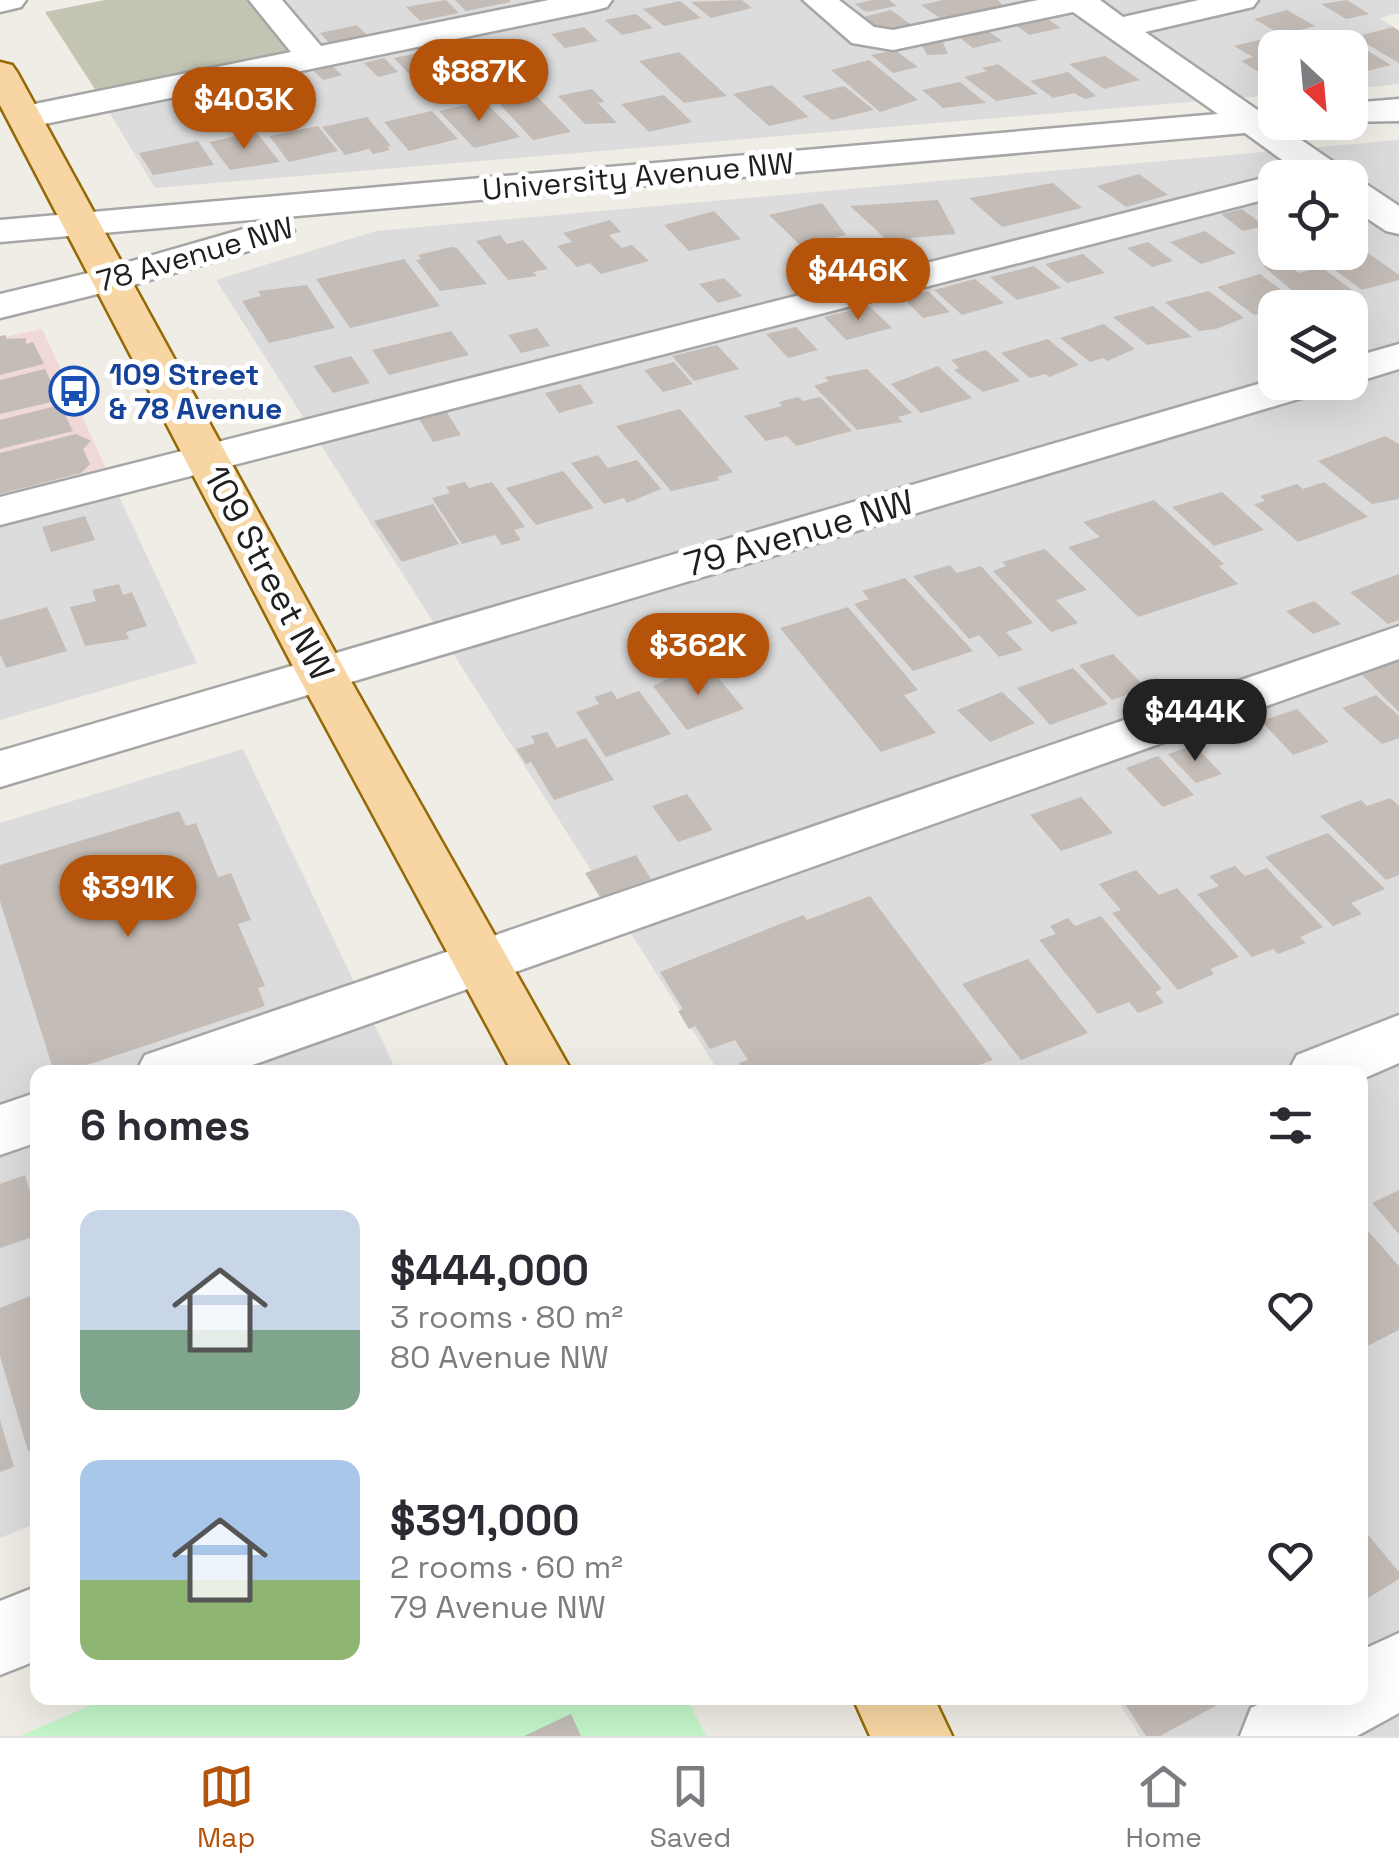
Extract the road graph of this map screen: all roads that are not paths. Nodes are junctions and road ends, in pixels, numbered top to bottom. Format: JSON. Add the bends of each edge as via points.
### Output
{"nodes":[{"id":1,"x":10,"y":0,"type":"edge"},
{"id":2,"x":264,"y":0,"type":"edge"},
{"id":3,"x":596,"y":0,"type":"edge"},
{"id":4,"x":819,"y":0,"type":"edge"},
{"id":5,"x":1080,"y":0,"type":"edge"},
{"id":6,"x":1242,"y":0,"type":"edge"},
{"id":7,"x":0,"y":2,"type":"edge"},
{"id":8,"x":1118,"y":28,"type":"junction"},
{"id":9,"x":313,"y":58,"type":"junction"},
{"id":10,"x":0,"y":72,"type":"edge"},
{"id":11,"x":1399,"y":110,"type":"edge"},
{"id":12,"x":1368,"y":113,"type":"edge"},
{"id":13,"x":25,"y":117,"type":"junction"},
{"id":14,"x":1258,"y":119,"type":"edge"},
{"id":15,"x":1258,"y":122,"type":"edge"},
{"id":16,"x":1286,"y":140,"type":"edge"},
{"id":17,"x":1311,"y":160,"type":"edge"},
{"id":18,"x":1258,"y":190,"type":"edge"},
{"id":19,"x":388,"y":198,"type":"junction"},
{"id":20,"x":1368,"y":201,"type":"edge"},
{"id":21,"x":1399,"y":223,"type":"edge"},
{"id":22,"x":82,"y":225,"type":"junction"},
{"id":23,"x":0,"y":231,"type":"edge"},
{"id":24,"x":112,"y":280,"type":"junction"},
{"id":25,"x":0,"y":306,"type":"edge"},
{"id":26,"x":1399,"y":356,"type":"edge"},
{"id":27,"x":1368,"y":365,"type":"edge"},
{"id":28,"x":1258,"y":397,"type":"edge"},
{"id":29,"x":208,"y":457,"type":"junction"},
{"id":30,"x":0,"y":511,"type":"edge"},
{"id":31,"x":1399,"y":642,"type":"edge"},
{"id":32,"x":322,"y":674,"type":"junction"},
{"id":33,"x":0,"y":769,"type":"edge"},
{"id":34,"x":481,"y":962,"type":"junction"},
{"id":35,"x":1399,"y":1038,"type":"edge"},
{"id":36,"x":186,"y":1065,"type":"edge"},
{"id":37,"x":538,"y":1065,"type":"edge"},
{"id":38,"x":1335,"y":1065,"type":"edge"},
{"id":39,"x":30,"y":1120,"type":"edge"},
{"id":40,"x":0,"y":1130,"type":"edge"},
{"id":41,"x":30,"y":1625,"type":"edge"},
{"id":42,"x":0,"y":1638,"type":"edge"},
{"id":43,"x":1399,"y":1671,"type":"edge"},
{"id":44,"x":1368,"y":1688,"type":"edge"},
{"id":45,"x":896,"y":1705,"type":"edge"},
{"id":46,"x":1337,"y":1705,"type":"edge"},
{"id":47,"x":913,"y":1736,"type":"edge"},
{"id":48,"x":1279,"y":1736,"type":"edge"}],
"edges":[{"from":1,"to":7,"type":"street"},
{"from":2,"to":9,"type":"street"},
{"from":3,"to":9,"type":"street"},
{"from":4,"to":5,"type":"street","via":[[864,36],[892,40]]},
{"from":5,"to":8,"type":"street"},
{"from":6,"to":8,"type":"street"},
{"from":8,"to":14,"type":"street"},
{"from":9,"to":13,"type":"street"},
{"from":10,"to":13,"type":"main road","name":"109 Street NW"},
{"from":11,"to":12,"type":"street"},
{"from":13,"to":22,"type":"main road","name":"109 Street NW"},
{"from":15,"to":19,"type":"street","name":"University Avenue NW"},
{"from":16,"to":17,"type":"street"},
{"from":18,"to":29,"type":"street"},
{"from":19,"to":22,"type":"street","name":"University Avenue NW"},
{"from":19,"to":24,"type":"street","name":"78 Avenue NW"},
{"from":20,"to":21,"type":"street"},
{"from":22,"to":23,"type":"street","name":"University Avenue NW"},
{"from":22,"to":24,"type":"main road","name":"109 Street NW"},
{"from":24,"to":25,"type":"street","name":"78 Avenue NW"},
{"from":24,"to":29,"type":"main road","name":"109 Street NW"},
{"from":26,"to":27,"type":"street"},
{"from":28,"to":32,"type":"street","name":"79 Avenue NW"},
{"from":29,"to":30,"type":"street"},
{"from":29,"to":32,"type":"main road","name":"109 Street NW"},
{"from":31,"to":34,"type":"street"},
{"from":32,"to":33,"type":"street","name":"79 Avenue NW"},
{"from":32,"to":34,"type":"main road","name":"109 Street NW"},
{"from":34,"to":36,"type":"street"},
{"from":34,"to":37,"type":"main road","name":"109 Street NW"},
{"from":35,"to":38,"type":"street"},
{"from":39,"to":40,"type":"street"},
{"from":41,"to":42,"type":"street"},
{"from":43,"to":44,"type":"street"},
{"from":45,"to":47,"type":"main road"},
{"from":46,"to":48,"type":"street"}]}
